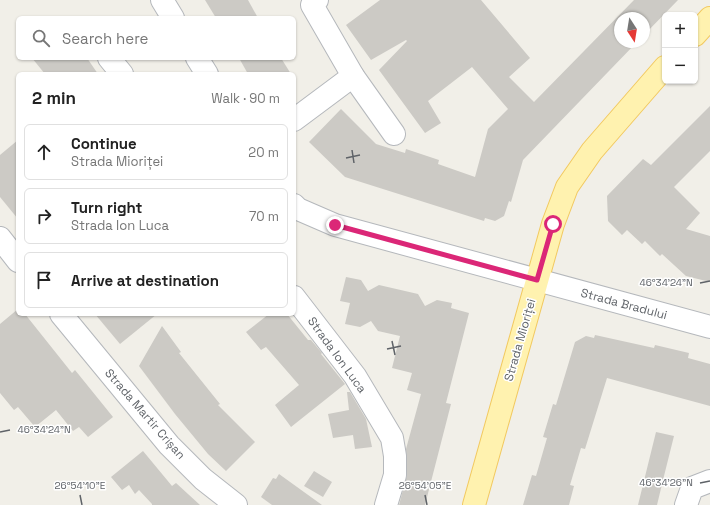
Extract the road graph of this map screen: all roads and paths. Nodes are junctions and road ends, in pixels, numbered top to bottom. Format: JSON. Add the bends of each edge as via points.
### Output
{"nodes":[{"id":1,"x":162,"y":0,"type":"edge"},
{"id":2,"x":317,"y":0,"type":"edge"},
{"id":3,"x":172,"y":16,"type":"edge"},
{"id":4,"x":710,"y":18,"type":"edge"},
{"id":5,"x":698,"y":32,"type":"edge"},
{"id":6,"x":112,"y":60,"type":"edge"},
{"id":7,"x":198,"y":60,"type":"edge"},
{"id":8,"x":662,"y":70,"type":"edge"},
{"id":9,"x":120,"y":72,"type":"edge"},
{"id":10,"x":206,"y":72,"type":"edge"},
{"id":11,"x":353,"y":76,"type":"junction"},
{"id":12,"x":296,"y":119,"type":"edge"},
{"id":13,"x":394,"y":134,"type":"dead end"},
{"id":14,"x":296,"y":207,"type":"edge"},
{"id":15,"x":0,"y":238,"type":"edge"},
{"id":16,"x":16,"y":258,"type":"edge"},
{"id":17,"x":537,"y":280,"type":"junction"},
{"id":18,"x":296,"y":300,"type":"edge"},
{"id":19,"x":63,"y":316,"type":"edge"},
{"id":20,"x":710,"y":327,"type":"edge"},
{"id":21,"x":710,"y":482,"type":"edge"},
{"id":22,"x":236,"y":505,"type":"edge"},
{"id":23,"x":386,"y":505,"type":"edge"},
{"id":24,"x":474,"y":505,"type":"edge"},
{"id":25,"x":686,"y":505,"type":"edge"}],
"edges":[{"from":1,"to":3,"type":"street"},
{"from":2,"to":11,"type":"street","via":[[312,4]]},
{"from":4,"to":5,"type":"main road"},
{"from":6,"to":9,"type":"street"},
{"from":7,"to":10,"type":"street"},
{"from":8,"to":17,"type":"main road","name":"Strada Mioriței","via":[[592,151],[567,187]]},
{"from":11,"to":12,"type":"street"},
{"from":11,"to":13,"type":"street"},
{"from":14,"to":17,"type":"street","via":[[335,225]]},
{"from":15,"to":16,"type":"street"},
{"from":17,"to":20,"type":"street","name":"Strada Bradului"},
{"from":17,"to":24,"type":"main road","name":"Strada Mioriței"},
{"from":18,"to":23,"type":"street","name":"Strada Ion Luca","via":[[355,376],[392,438],[395,475]]},
{"from":19,"to":22,"type":"street","name":"Strada Martir Crișan","via":[[169,445],[203,479]]},
{"from":21,"to":25,"type":"street","via":[[692,488]]}]}
